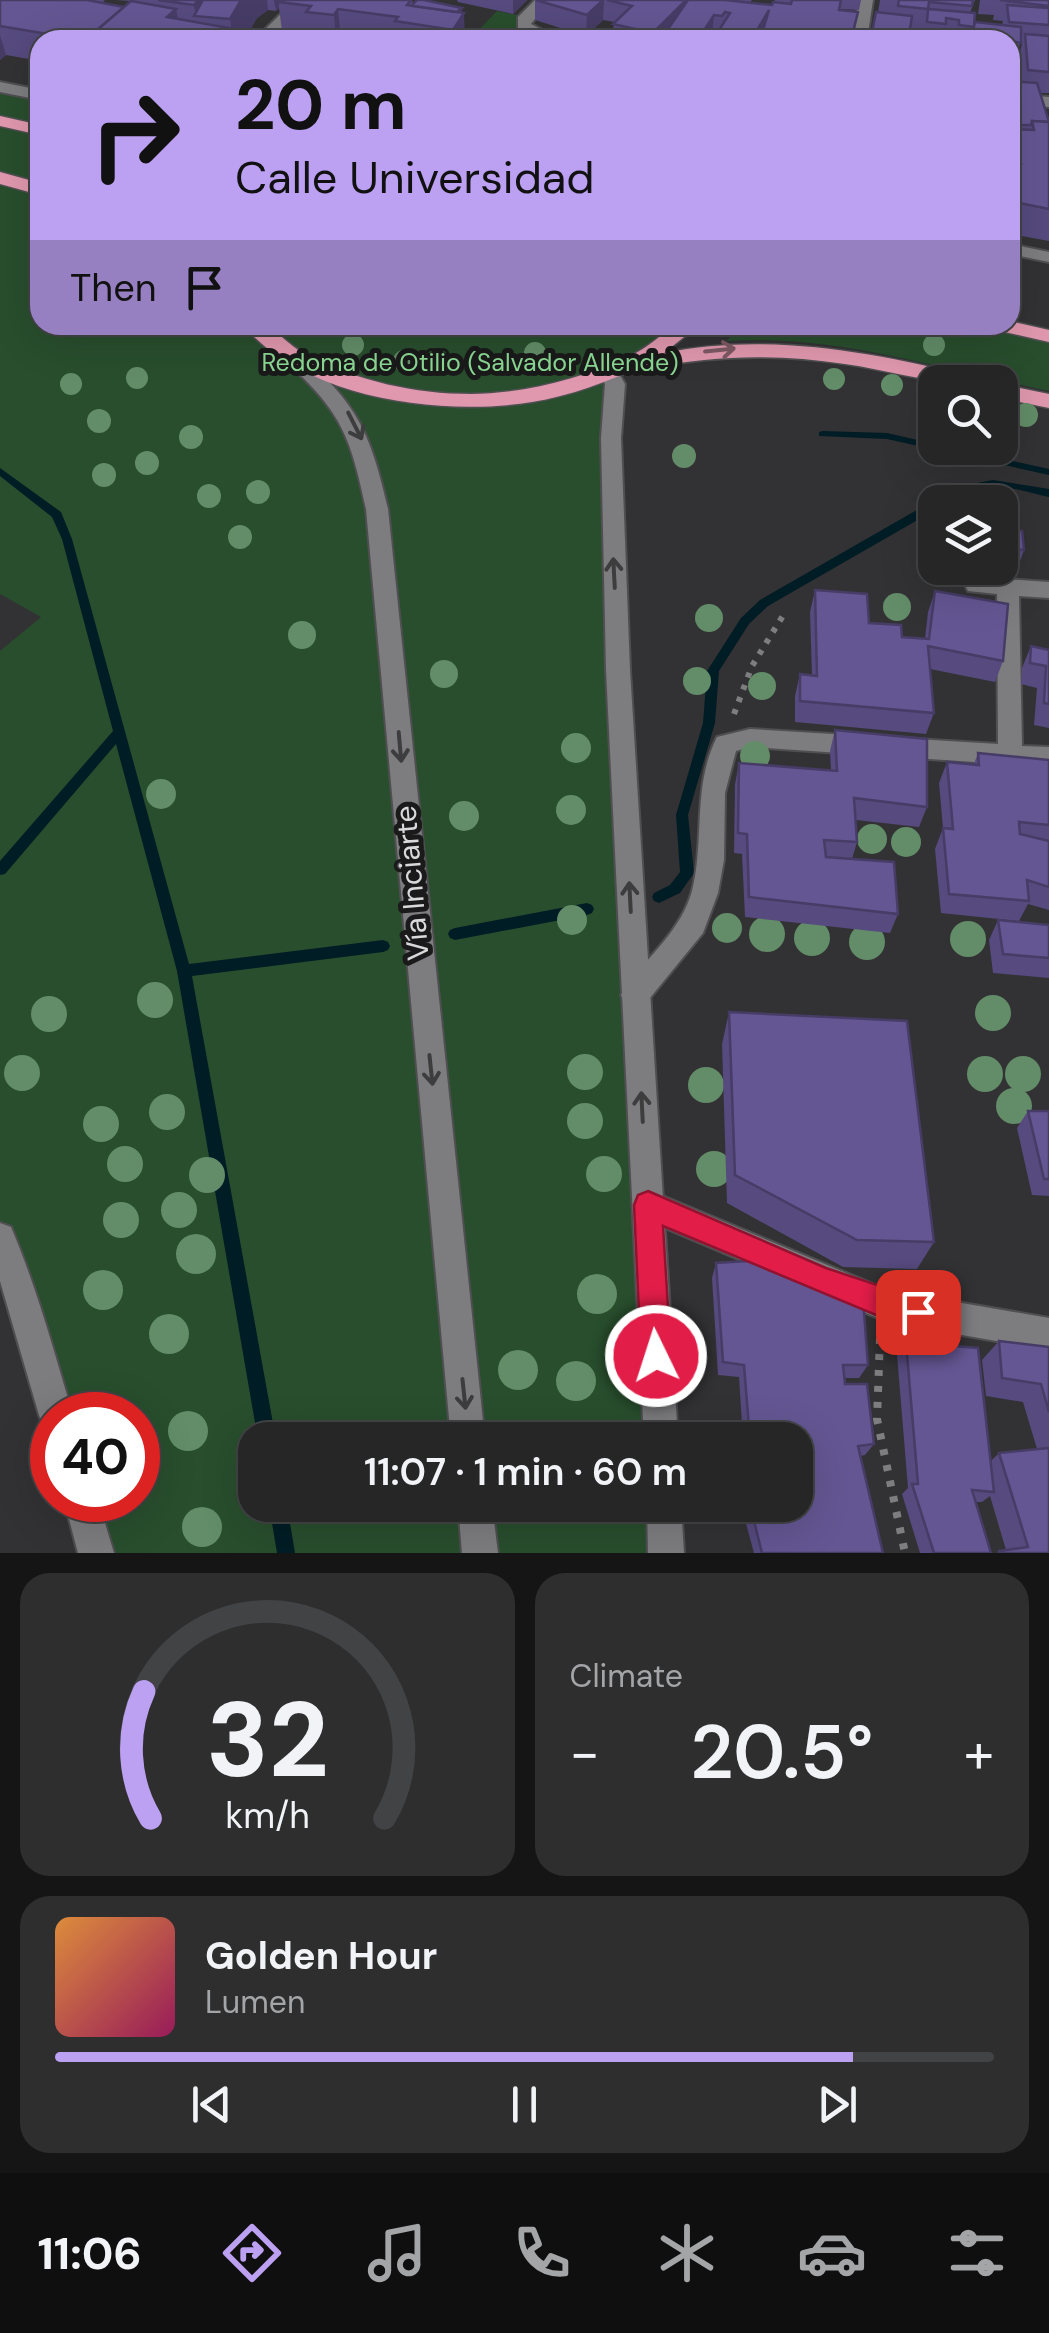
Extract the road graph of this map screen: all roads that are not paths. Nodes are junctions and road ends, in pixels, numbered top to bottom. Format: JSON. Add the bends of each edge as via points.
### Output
{"nodes":[{"id":1,"x":303,"y":0,"type":"edge"},
{"id":2,"x":543,"y":0,"type":"edge"},
{"id":3,"x":866,"y":0,"type":"edge"},
{"id":4,"x":272,"y":30,"type":"edge"},
{"id":5,"x":528,"y":30,"type":"edge"},
{"id":6,"x":862,"y":30,"type":"edge"},
{"id":7,"x":0,"y":88,"type":"edge"},
{"id":8,"x":30,"y":93,"type":"edge"},
{"id":9,"x":1020,"y":99,"type":"edge"},
{"id":10,"x":1049,"y":102,"type":"edge"},
{"id":11,"x":0,"y":121,"type":"edge"},
{"id":12,"x":30,"y":128,"type":"edge"},
{"id":13,"x":0,"y":178,"type":"edge"},
{"id":14,"x":30,"y":186,"type":"edge"},
{"id":15,"x":1020,"y":251,"type":"edge"},
{"id":16,"x":1049,"y":257,"type":"edge"},
{"id":17,"x":1020,"y":330,"type":"edge"},
{"id":18,"x":265,"y":335,"type":"edge"},
{"id":19,"x":676,"y":335,"type":"edge"},
{"id":20,"x":1049,"y":336,"type":"edge"},
{"id":21,"x":290,"y":355,"type":"junction"},
{"id":22,"x":617,"y":372,"type":"junction"},
{"id":23,"x":918,"y":372,"type":"edge"},
{"id":24,"x":1018,"y":394,"type":"edge"},
{"id":25,"x":1049,"y":401,"type":"edge"},
{"id":26,"x":976,"y":585,"type":"dead end"},
{"id":27,"x":1008,"y":587,"type":"junction"},
{"id":28,"x":1049,"y":590,"type":"edge"},
{"id":29,"x":1010,"y":754,"type":"junction"},
{"id":30,"x":1049,"y":757,"type":"edge"},
{"id":31,"x":635,"y":995,"type":"junction"},
{"id":32,"x":648,"y":1205,"type":"junction"},
{"id":33,"x":0,"y":1238,"type":"edge"},
{"id":34,"x":1049,"y":1334,"type":"edge"},
{"id":35,"x":49,"y":1392,"type":"edge"},
{"id":36,"x":466,"y":1422,"type":"edge"},
{"id":37,"x":660,"y":1422,"type":"edge"},
{"id":38,"x":87,"y":1522,"type":"edge"},
{"id":39,"x":477,"y":1522,"type":"edge"},
{"id":40,"x":665,"y":1522,"type":"edge"},
{"id":41,"x":96,"y":1553,"type":"edge"},
{"id":42,"x":480,"y":1553,"type":"edge"},
{"id":43,"x":666,"y":1553,"type":"edge"}],
"edges":[{"from":1,"to":4,"type":"street"},
{"from":2,"to":5,"type":"street","via":[[525,17]]},
{"from":3,"to":6,"type":"street"},
{"from":7,"to":8,"type":"street"},
{"from":9,"to":10,"type":"street"},
{"from":11,"to":12,"type":"highway"},
{"from":13,"to":14,"type":"highway"},
{"from":15,"to":16,"type":"street"},
{"from":17,"to":20,"type":"highway"},
{"from":18,"to":21,"type":"highway"},
{"from":19,"to":22,"type":"highway"},
{"from":21,"to":22,"type":"highway","via":[[378,390],[451,399],[525,396]]},
{"from":21,"to":36,"type":"street","name":"Vía Inciarte","one_way":true,"via":[[352,418],[378,509]]},
{"from":22,"to":23,"type":"highway","one_way":true,"via":[[711,351],[783,349]]},
{"from":31,"to":22,"type":"street","one_way":true,"via":[[612,544],[610,400]]},
{"from":24,"to":25,"type":"highway"},
{"from":26,"to":27,"type":"street"},
{"from":27,"to":28,"type":"street"},
{"from":27,"to":29,"type":"street"},
{"from":29,"to":30,"type":"street"},
{"from":29,"to":31,"type":"street","via":[[750,738],[726,744],[712,793],[705,894],[693,925]]},
{"from":32,"to":31,"type":"street","one_way":true},
{"from":32,"to":34,"type":"street","via":[[888,1306]]},
{"from":32,"to":37,"type":"street"},
{"from":33,"to":35,"type":"street"},
{"from":38,"to":41,"type":"street"},
{"from":39,"to":42,"type":"street"},
{"from":40,"to":43,"type":"street"}]}
